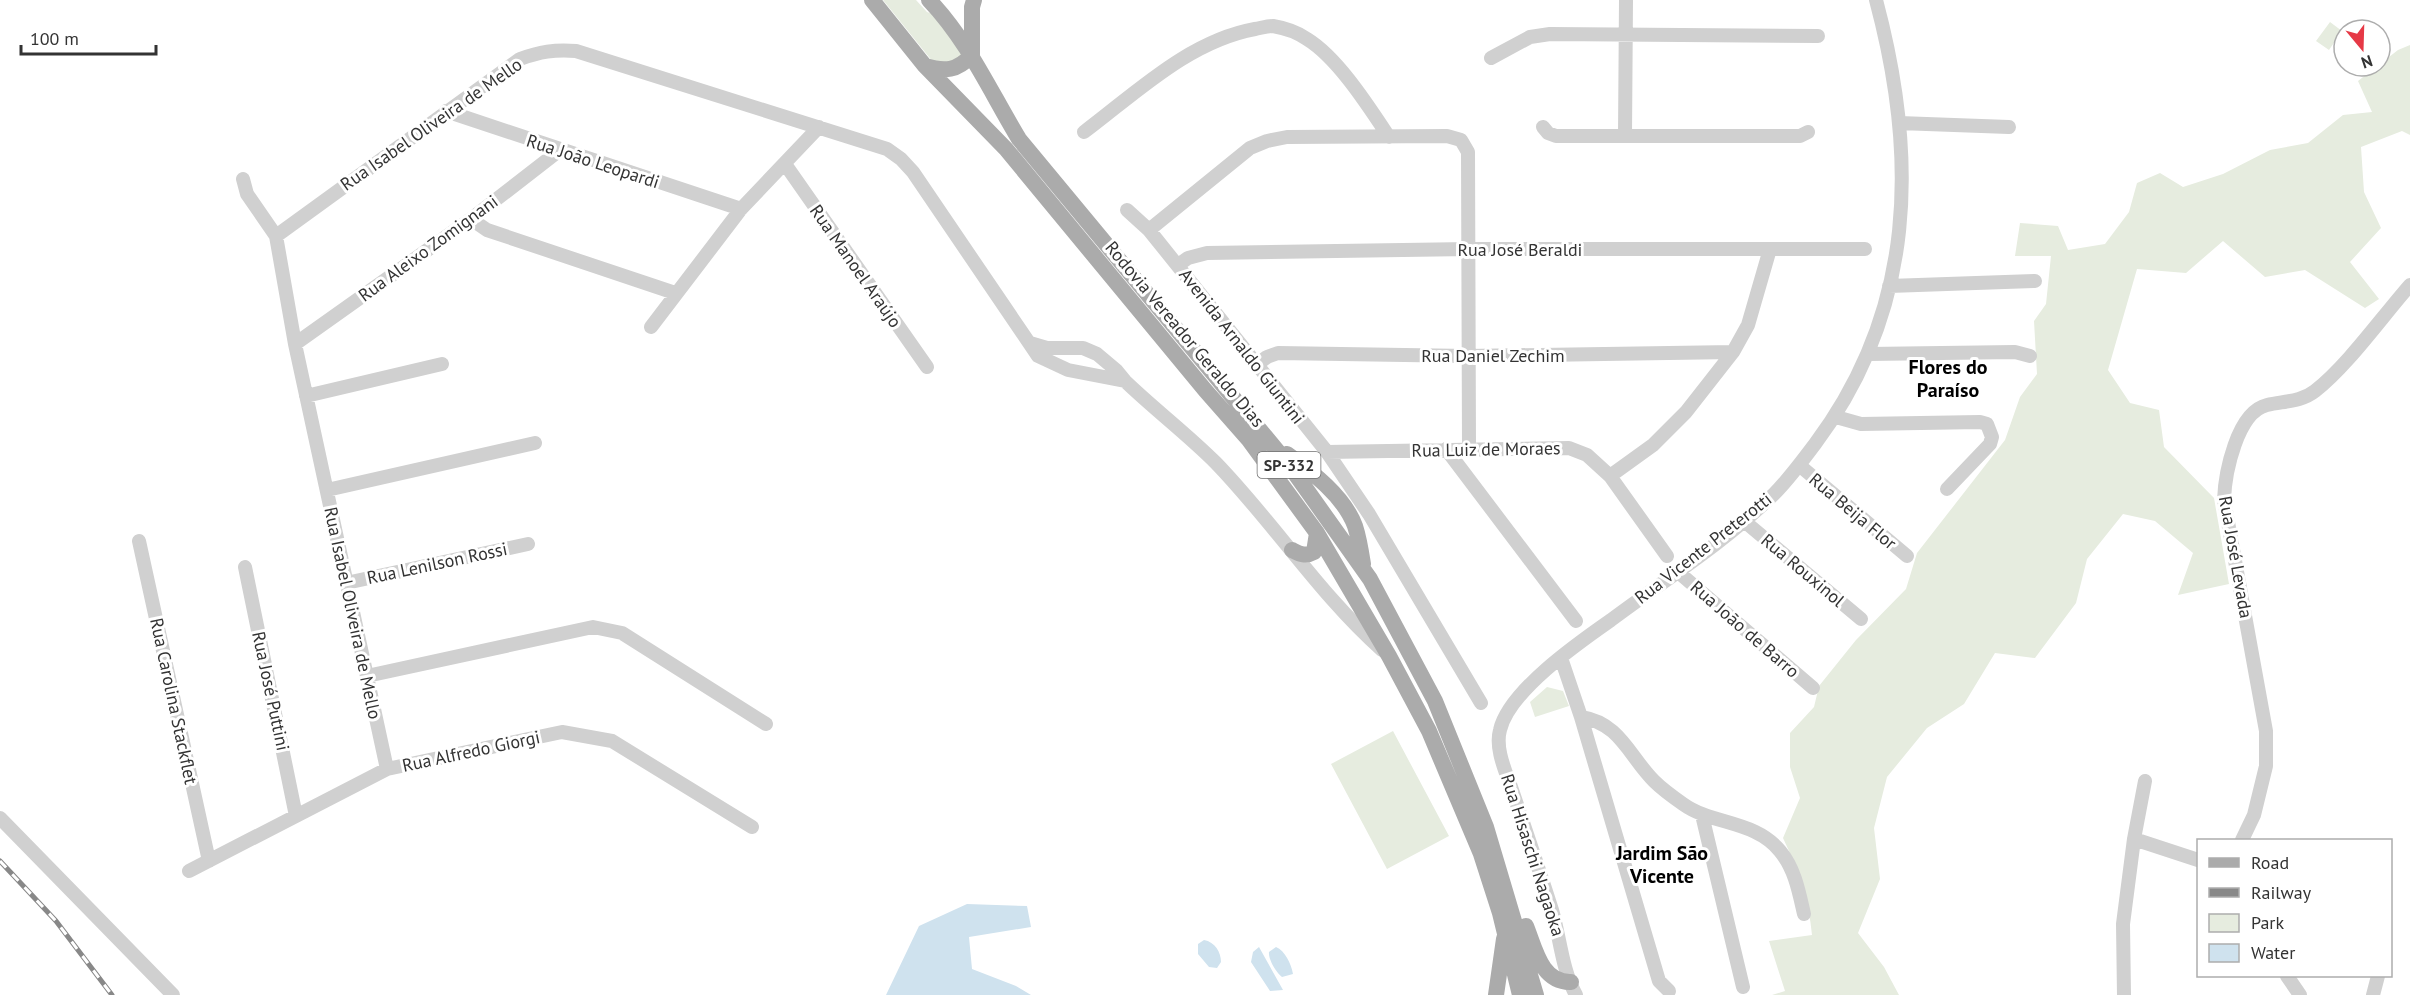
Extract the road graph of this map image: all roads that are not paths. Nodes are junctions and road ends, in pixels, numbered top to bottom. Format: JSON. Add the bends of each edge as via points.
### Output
{"nodes":[{"id":1,"x":872,"y":0,"type":"edge"},
{"id":2,"x":929,"y":0,"type":"edge"},
{"id":3,"x":974,"y":0,"type":"edge"},
{"id":4,"x":1626,"y":0,"type":"edge"},
{"id":5,"x":1876,"y":0,"type":"edge"},
{"id":6,"x":1626,"y":36,"type":"junction"},
{"id":7,"x":1818,"y":36,"type":"dead end"},
{"id":8,"x":972,"y":55,"type":"junction"},
{"id":9,"x":1491,"y":58,"type":"dead end"},
{"id":10,"x":925,"y":66,"type":"junction"},
{"id":11,"x":446,"y":111,"type":"junction"},
{"id":12,"x":1899,"y":123,"type":"junction"},
{"id":13,"x":1544,"y":127,"type":"dead end"},
{"id":14,"x":2009,"y":127,"type":"dead end"},
{"id":15,"x":819,"y":128,"type":"junction"},
{"id":16,"x":1084,"y":132,"type":"dead end"},
{"id":17,"x":1808,"y":132,"type":"dead end"},
{"id":18,"x":1626,"y":135,"type":"junction"},
{"id":19,"x":1389,"y":137,"type":"junction"},
{"id":20,"x":560,"y":150,"type":"junction"},
{"id":21,"x":785,"y":164,"type":"junction"},
{"id":22,"x":243,"y":179,"type":"dead end"},
{"id":23,"x":741,"y":209,"type":"junction"},
{"id":24,"x":1127,"y":210,"type":"dead end"},
{"id":25,"x":471,"y":219,"type":"junction"},
{"id":26,"x":1149,"y":230,"type":"junction"},
{"id":27,"x":276,"y":236,"type":"junction"},
{"id":28,"x":1469,"y":249,"type":"junction"},
{"id":29,"x":1770,"y":249,"type":"junction"},
{"id":30,"x":1865,"y":249,"type":"dead end"},
{"id":31,"x":1178,"y":265,"type":"junction"},
{"id":32,"x":2035,"y":281,"type":"dead end"},
{"id":33,"x":2410,"y":285,"type":"edge"},
{"id":34,"x":1889,"y":286,"type":"junction"},
{"id":35,"x":675,"y":293,"type":"junction"},
{"id":36,"x":651,"y":327,"type":"dead end"},
{"id":37,"x":1030,"y":343,"type":"junction"},
{"id":38,"x":295,"y":344,"type":"junction"},
{"id":39,"x":1083,"y":348,"type":"junction"},
{"id":40,"x":1733,"y":352,"type":"junction"},
{"id":41,"x":1868,"y":354,"type":"junction"},
{"id":42,"x":1468,"y":356,"type":"junction"},
{"id":43,"x":2030,"y":356,"type":"dead end"},
{"id":44,"x":442,"y":364,"type":"dead end"},
{"id":45,"x":1256,"y":365,"type":"junction"},
{"id":46,"x":927,"y":368,"type":"dead end"},
{"id":47,"x":1080,"y":372,"type":"junction"},
{"id":48,"x":1125,"y":381,"type":"junction"},
{"id":49,"x":306,"y":396,"type":"junction"},
{"id":50,"x":1836,"y":417,"type":"junction"},
{"id":51,"x":1270,"y":442,"type":"junction"},
{"id":52,"x":535,"y":443,"type":"dead end"},
{"id":53,"x":1469,"y":448,"type":"junction"},
{"id":54,"x":1446,"y":449,"type":"junction"},
{"id":55,"x":1327,"y":452,"type":"junction"},
{"id":56,"x":1799,"y":465,"type":"junction"},
{"id":57,"x":1610,"y":476,"type":"junction"},
{"id":58,"x":327,"y":489,"type":"junction"},
{"id":59,"x":1947,"y":489,"type":"dead end"},
{"id":60,"x":1348,"y":499,"type":"junction"},
{"id":61,"x":1369,"y":514,"type":"junction"},
{"id":62,"x":1744,"y":521,"type":"junction"},
{"id":63,"x":1354,"y":524,"type":"junction"},
{"id":64,"x":1317,"y":533,"type":"junction"},
{"id":65,"x":140,"y":541,"type":"dead end"},
{"id":66,"x":528,"y":544,"type":"dead end"},
{"id":67,"x":1292,"y":550,"type":"junction"},
{"id":68,"x":1667,"y":556,"type":"dead end"},
{"id":69,"x":1907,"y":556,"type":"dead end"},
{"id":70,"x":1332,"y":558,"type":"junction"},
{"id":71,"x":245,"y":567,"type":"dead end"},
{"id":72,"x":1305,"y":568,"type":"junction"},
{"id":73,"x":1677,"y":571,"type":"junction"},
{"id":74,"x":1367,"y":573,"type":"junction"},
{"id":75,"x":346,"y":583,"type":"junction"},
{"id":76,"x":1346,"y":584,"type":"junction"},
{"id":77,"x":1366,"y":618,"type":"junction"},
{"id":78,"x":1861,"y":619,"type":"dead end"},
{"id":79,"x":1576,"y":621,"type":"dead end"},
{"id":80,"x":1397,"y":627,"type":"junction"},
{"id":81,"x":1389,"y":656,"type":"junction"},
{"id":82,"x":1561,"y":658,"type":"junction"},
{"id":83,"x":367,"y":676,"type":"junction"},
{"id":84,"x":1813,"y":688,"type":"dead end"},
{"id":85,"x":1481,"y":703,"type":"dead end"},
{"id":86,"x":1505,"y":715,"type":"joint"},
{"id":87,"x":1581,"y":717,"type":"junction"},
{"id":88,"x":766,"y":724,"type":"dead end"},
{"id":89,"x":387,"y":769,"type":"junction"},
{"id":90,"x":2145,"y":781,"type":"dead end"},
{"id":91,"x":1702,"y":815,"type":"junction"},
{"id":92,"x":297,"y":816,"type":"junction"},
{"id":93,"x":0,"y":818,"type":"edge"},
{"id":94,"x":752,"y":827,"type":"dead end"},
{"id":95,"x":2134,"y":839,"type":"junction"},
{"id":96,"x":2242,"y":839,"type":"edge"},
{"id":97,"x":2197,"y":859,"type":"edge"},
{"id":98,"x":209,"y":861,"type":"junction"},
{"id":99,"x":189,"y":871,"type":"dead end"},
{"id":100,"x":1511,"y":909,"type":"junction"},
{"id":101,"x":1804,"y":914,"type":"dead end"},
{"id":102,"x":1505,"y":932,"type":"junction"},
{"id":103,"x":2288,"y":977,"type":"edge"},
{"id":104,"x":2378,"y":977,"type":"edge"},
{"id":105,"x":1743,"y":987,"type":"dead end"},
{"id":106,"x":1573,"y":990,"type":"edge"},
{"id":107,"x":1669,"y":991,"type":"dead end"},
{"id":108,"x":173,"y":995,"type":"edge"},
{"id":109,"x":1496,"y":995,"type":"edge"},
{"id":110,"x":1520,"y":995,"type":"edge"},
{"id":111,"x":1536,"y":995,"type":"edge"},
{"id":112,"x":2124,"y":995,"type":"edge"},
{"id":113,"x":2300,"y":995,"type":"edge"},
{"id":114,"x":2373,"y":995,"type":"edge"}],
"edges":[{"from":1,"to":10,"type":"main road","name":"Rodovia Vereador Geraldo Dias","number":"SP-332"},
{"from":2,"to":8,"type":"main road","name":"Rodovia Vereador Geraldo Dias","number":"SP-332"},
{"from":3,"to":8,"type":"main road"},
{"from":4,"to":6,"type":"street"},
{"from":5,"to":12,"type":"street","name":"Rua Vicente Preterotti"},
{"from":6,"to":7,"type":"street"},
{"from":6,"to":9,"type":"street","via":[[1530,37]]},
{"from":6,"to":18,"type":"street"},
{"from":8,"to":10,"type":"main road","via":[[956,69],[941,71]]},
{"from":8,"to":51,"type":"main road","name":"Rodovia Vereador Geraldo Dias","number":"SP-332","via":[[1019,139]]},
{"from":10,"to":64,"type":"main road","name":"Rodovia Vereador Geraldo Dias","number":"SP-332","via":[[1006,149],[1249,440]]},
{"from":11,"to":15,"type":"street","name":"Rua Isabel Oliveira de Mello","via":[[520,59],[556,49],[576,51]]},
{"from":11,"to":20,"type":"street","name":"Rua João Leopardi"},
{"from":11,"to":27,"type":"street","name":"Rua Isabel Oliveira de Mello"},
{"from":12,"to":14,"type":"street"},
{"from":12,"to":34,"type":"street","name":"Rua Vicente Preterotti","via":[[1903,163],[1901,219]]},
{"from":13,"to":18,"type":"street","via":[[1556,136]]},
{"from":15,"to":21,"type":"street"},
{"from":15,"to":37,"type":"street","name":"Rua Isabel Oliveira de Mello","via":[[887,149],[901,159]]},
{"from":16,"to":19,"type":"street","via":[[1206,44],[1238,32],[1271,26],[1310,40],[1359,93]]},
{"from":17,"to":18,"type":"street","via":[[1800,136]]},
{"from":19,"to":26,"type":"street","via":[[1287,137],[1267,141],[1250,148]]},
{"from":19,"to":28,"type":"street","via":[[1447,136],[1465,144]]},
{"from":20,"to":23,"type":"street","name":"Rua João Leopardi"},
{"from":20,"to":25,"type":"street","name":"Rua Aleixo Zomignani"},
{"from":21,"to":23,"type":"street"},
{"from":21,"to":46,"type":"street","name":"Rua Manoel Araújo"},
{"from":22,"to":27,"type":"street","via":[[247,194]]},
{"from":23,"to":35,"type":"street"},
{"from":24,"to":26,"type":"street","name":"Avenida Arnaldo Giuntini"},
{"from":25,"to":35,"type":"street","via":[[487,230]]},
{"from":25,"to":38,"type":"street","name":"Rua Aleixo Zomignani"},
{"from":26,"to":31,"type":"street","name":"Avenida Arnaldo Giuntini"},
{"from":27,"to":38,"type":"street","name":"Rua Isabel Oliveira de Mello"},
{"from":28,"to":29,"type":"street","name":"Rua José Beraldi"},
{"from":28,"to":31,"type":"street","name":"Rua José Beraldi","via":[[1207,253]]},
{"from":28,"to":42,"type":"street"},
{"from":29,"to":30,"type":"street","name":"Rua José Beraldi"},
{"from":29,"to":40,"type":"street","via":[[1748,325]]},
{"from":31,"to":45,"type":"street","name":"Avenida Arnaldo Giuntini"},
{"from":32,"to":34,"type":"street"},
{"from":33,"to":96,"type":"street","name":"Rua José Levada","via":[[2315,391],[2294,401],[2265,406],[2247,417],[2225,482],[2224,500],[2266,731],[2266,766],[2254,814]]},
{"from":34,"to":41,"type":"street","name":"Rua Vicente Preterotti"},
{"from":35,"to":36,"type":"street"},
{"from":37,"to":39,"type":"street","via":[[1047,348]]},
{"from":37,"to":47,"type":"street","name":"Rua Isabel Oliveira de Mello","via":[[1038,356]]},
{"from":38,"to":49,"type":"street","name":"Rua Isabel Oliveira de Mello"},
{"from":39,"to":47,"type":"street"},
{"from":39,"to":48,"type":"street","via":[[1096,354]]},
{"from":40,"to":42,"type":"street","name":"Rua Daniel Zechim"},
{"from":40,"to":57,"type":"street","via":[[1686,412],[1653,445]]},
{"from":41,"to":43,"type":"street","via":[[2015,352]]},
{"from":41,"to":50,"type":"street","name":"Rua Vicente Preterotti"},
{"from":42,"to":45,"type":"street","name":"Rua Daniel Zechim","via":[[1278,353]]},
{"from":42,"to":53,"type":"street"},
{"from":44,"to":49,"type":"street"},
{"from":45,"to":55,"type":"street","name":"Avenida Arnaldo Giuntini"},
{"from":47,"to":48,"type":"street","name":"Rua Isabel Oliveira de Mello"},
{"from":48,"to":67,"type":"street","via":[[1216,463]]},
{"from":49,"to":58,"type":"street","name":"Rua Isabel Oliveira de Mello"},
{"from":50,"to":56,"type":"street","name":"Rua Vicente Preterotti"},
{"from":50,"to":59,"type":"street","via":[[1861,424],[1987,424],[1992,437],[1990,444]]},
{"from":51,"to":60,"type":"main road"},
{"from":51,"to":74,"type":"main road","name":"Rodovia Vereador Geraldo Dias","number":"SP-332"},
{"from":52,"to":58,"type":"street"},
{"from":53,"to":54,"type":"street","name":"Rua Luiz de Moraes"},
{"from":53,"to":57,"type":"street","name":"Rua Luiz de Moraes","via":[[1569,448],[1587,455]]},
{"from":54,"to":55,"type":"street","name":"Rua Luiz de Moraes"},
{"from":54,"to":79,"type":"street"},
{"from":55,"to":60,"type":"street","name":"Avenida Arnaldo Giuntini"},
{"from":56,"to":62,"type":"street","name":"Rua Vicente Preterotti"},
{"from":56,"to":69,"type":"street","name":"Rua Beija Flor"},
{"from":57,"to":68,"type":"street","name":"Rua Luiz de Moraes"},
{"from":58,"to":75,"type":"street","name":"Rua Isabel Oliveira de Mello"},
{"from":60,"to":61,"type":"street","name":"Avenida Arnaldo Giuntini"},
{"from":60,"to":63,"type":"main road"},
{"from":61,"to":63,"type":"street"},
{"from":61,"to":85,"type":"street","name":"Avenida Arnaldo Giuntini"},
{"from":62,"to":73,"type":"street","name":"Rua Vicente Preterotti"},
{"from":62,"to":78,"type":"street","name":"Rua Rouxinol"},
{"from":63,"to":74,"type":"main road"},
{"from":64,"to":67,"type":"main road","via":[[1314,552],[1308,555]]},
{"from":64,"to":70,"type":"main road","name":"Rodovia Vereador Geraldo Dias","number":"SP-332"},
{"from":65,"to":98,"type":"street","name":"Rua Carolina Stackflet"},
{"from":66,"to":75,"type":"street","name":"Rua Lenilson Rossi"},
{"from":67,"to":72,"type":"street"},
{"from":70,"to":72,"type":"main road"},
{"from":70,"to":76,"type":"main road","name":"Rodovia Vereador Geraldo Dias","number":"SP-332"},
{"from":71,"to":92,"type":"street","name":"Rua José Puttini"},
{"from":72,"to":81,"type":"street"},
{"from":73,"to":82,"type":"street","name":"Rua Vicente Preterotti"},
{"from":73,"to":84,"type":"street","name":"Rua João de Barro"},
{"from":74,"to":76,"type":"main road","via":[[1355,586]]},
{"from":74,"to":80,"type":"main road","name":"Rodovia Vereador Geraldo Dias","number":"SP-332"},
{"from":75,"to":83,"type":"street","name":"Rua Isabel Oliveira de Mello"},
{"from":76,"to":77,"type":"main road","name":"Rodovia Vereador Geraldo Dias","number":"SP-332"},
{"from":77,"to":80,"type":"main road","via":[[1386,616]]},
{"from":77,"to":81,"type":"main road","name":"Rodovia Vereador Geraldo Dias","number":"SP-332"},
{"from":80,"to":100,"type":"main road","name":"Rodovia Vereador Geraldo Dias","number":"SP-332","via":[[1436,701],[1486,827]]},
{"from":81,"to":102,"type":"main road","name":"Rodovia Vereador Geraldo Dias","number":"SP-332","via":[[1418,707],[1473,832]]},
{"from":82,"to":86,"type":"street","name":"Rua Vicente Preterotti","via":[[1535,680]]},
{"from":82,"to":87,"type":"street"},
{"from":83,"to":88,"type":"street","via":[[593,627],[622,633]]},
{"from":83,"to":89,"type":"street","name":"Rua Isabel Oliveira de Mello"},
{"from":86,"to":106,"type":"street","name":"Rua Hisaschi Nagaoka","via":[[1499,748],[1553,912]]},
{"from":87,"to":91,"type":"street","via":[[1595,719],[1615,731],[1654,781]]},
{"from":87,"to":107,"type":"street","via":[[1659,981]]},
{"from":89,"to":92,"type":"street","name":"Rua Alfredo Giorgi"},
{"from":89,"to":94,"type":"street","name":"Rua Alfredo Giorgi","via":[[562,732],[612,741]]},
{"from":90,"to":95,"type":"street"},
{"from":91,"to":101,"type":"street","via":[[1748,828],[1770,841],[1790,867]]},
{"from":91,"to":105,"type":"street"},
{"from":92,"to":98,"type":"street","name":"Rua Alfredo Giorgi"},
{"from":93,"to":108,"type":"street"},
{"from":95,"to":97,"type":"street"},
{"from":95,"to":112,"type":"street","via":[[2123,924]]},
{"from":98,"to":99,"type":"street","name":"Rua Alfredo Giorgi"},
{"from":100,"to":106,"type":"main road","via":[[1525,923],[1548,974]]},
{"from":100,"to":111,"type":"main road","name":"Rodovia Vereador Geraldo Dias","number":"SP-332"},
{"from":102,"to":109,"type":"main road"},
{"from":102,"to":110,"type":"main road","name":"Rodovia Vereador Geraldo Dias","number":"SP-332"},
{"from":103,"to":113,"type":"street"},
{"from":104,"to":114,"type":"street"}]}
